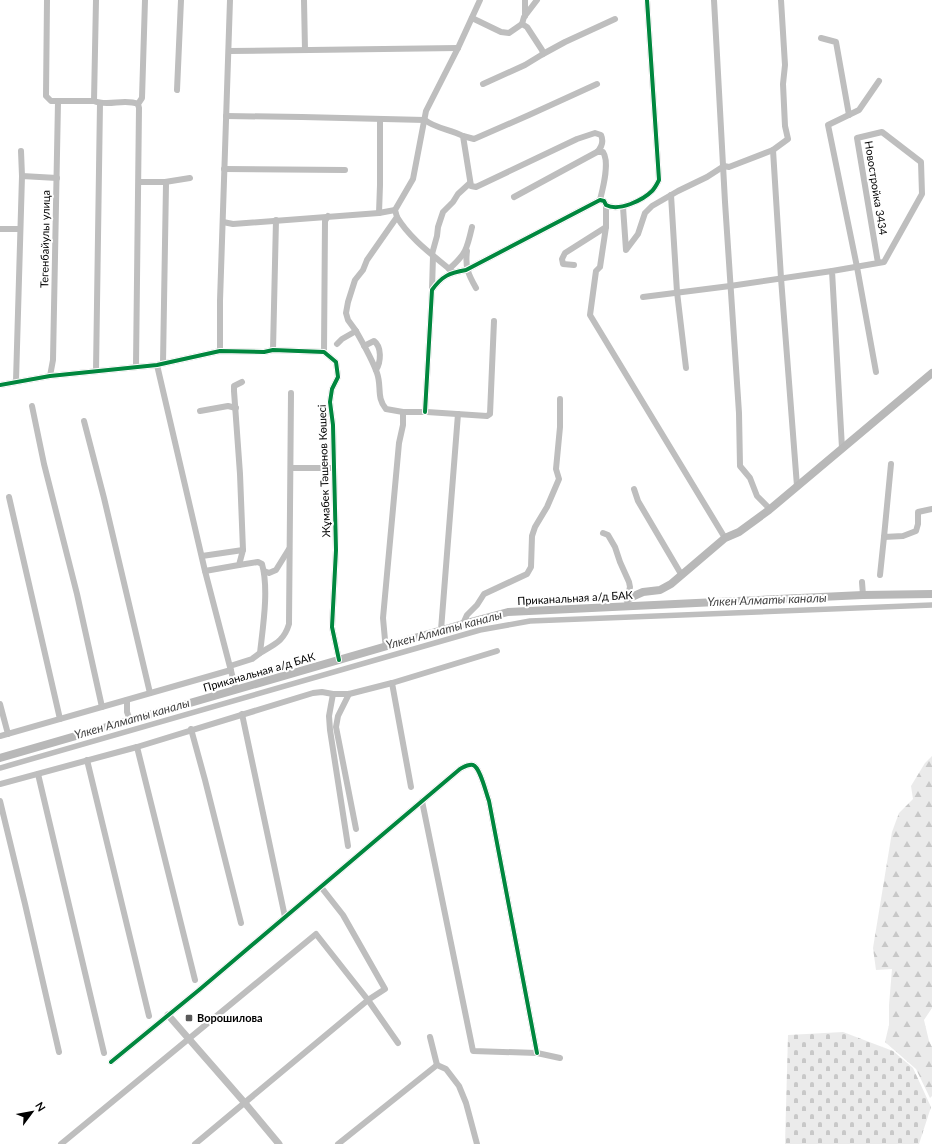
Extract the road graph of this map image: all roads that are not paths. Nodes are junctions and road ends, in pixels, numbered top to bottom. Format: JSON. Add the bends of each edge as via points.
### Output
{"nodes":[{"id":1,"x":47,"y":0,"type":"edge"},
{"id":2,"x":96,"y":0,"type":"edge"},
{"id":3,"x":145,"y":0,"type":"edge"},
{"id":4,"x":181,"y":0,"type":"edge"},
{"id":5,"x":230,"y":0,"type":"edge"},
{"id":6,"x":304,"y":0,"type":"edge"},
{"id":7,"x":480,"y":0,"type":"edge"},
{"id":8,"x":525,"y":0,"type":"edge"},
{"id":9,"x":537,"y":0,"type":"edge"},
{"id":10,"x":648,"y":0,"type":"edge"},
{"id":11,"x":714,"y":0,"type":"edge"},
{"id":12,"x":781,"y":0,"type":"edge"},
{"id":13,"x":472,"y":18,"type":"junction"},
{"id":14,"x":615,"y":19,"type":"dead end"},
{"id":15,"x":523,"y":21,"type":"junction"},
{"id":16,"x":820,"y":38,"type":"dead end"},
{"id":17,"x":458,"y":48,"type":"junction"},
{"id":18,"x":305,"y":50,"type":"junction"},
{"id":19,"x":229,"y":51,"type":"junction"},
{"id":20,"x":543,"y":54,"type":"junction"},
{"id":21,"x":879,"y":81,"type":"dead end"},
{"id":22,"x":483,"y":84,"type":"dead end"},
{"id":23,"x":597,"y":84,"type":"dead end"},
{"id":24,"x":177,"y":90,"type":"dead end"},
{"id":25,"x":94,"y":101,"type":"junction"},
{"id":26,"x":58,"y":102,"type":"junction"},
{"id":27,"x":100,"y":104,"type":"junction"},
{"id":28,"x":138,"y":104,"type":"junction"},
{"id":29,"x":849,"y":115,"type":"junction"},
{"id":30,"x":226,"y":116,"type":"junction"},
{"id":31,"x":380,"y":120,"type":"junction"},
{"id":32,"x":425,"y":120,"type":"junction"},
{"id":33,"x":463,"y":136,"type":"junction"},
{"id":34,"x":773,"y":150,"type":"junction"},
{"id":35,"x":21,"y":151,"type":"dead end"},
{"id":36,"x":597,"y":152,"type":"junction"},
{"id":37,"x":724,"y":166,"type":"junction"},
{"id":38,"x":224,"y":169,"type":"junction"},
{"id":39,"x":345,"y":170,"type":"dead end"},
{"id":40,"x":22,"y":176,"type":"junction"},
{"id":41,"x":57,"y":178,"type":"junction"},
{"id":42,"x":190,"y":178,"type":"dead end"},
{"id":43,"x":139,"y":182,"type":"junction"},
{"id":44,"x":166,"y":182,"type":"junction"},
{"id":45,"x":470,"y":183,"type":"junction"},
{"id":46,"x":671,"y":195,"type":"junction"},
{"id":47,"x":514,"y":196,"type":"dead end"},
{"id":48,"x":600,"y":200,"type":"junction"},
{"id":49,"x":606,"y":205,"type":"junction"},
{"id":50,"x":623,"y":207,"type":"junction"},
{"id":51,"x":395,"y":210,"type":"junction"},
{"id":52,"x":379,"y":212,"type":"junction"},
{"id":53,"x":328,"y":216,"type":"junction"},
{"id":54,"x":397,"y":217,"type":"junction"},
{"id":55,"x":276,"y":220,"type":"junction"},
{"id":56,"x":223,"y":222,"type":"junction"},
{"id":57,"x":472,"y":227,"type":"dead end"},
{"id":58,"x":606,"y":227,"type":"junction"},
{"id":59,"x":0,"y":229,"type":"edge"},
{"id":60,"x":20,"y":229,"type":"junction"},
{"id":61,"x":468,"y":247,"type":"junction"},
{"id":62,"x":432,"y":255,"type":"junction"},
{"id":63,"x":878,"y":263,"type":"junction"},
{"id":64,"x":574,"y":265,"type":"dead end"},
{"id":65,"x":856,"y":267,"type":"junction"},
{"id":66,"x":467,"y":270,"type":"junction"},
{"id":67,"x":451,"y":271,"type":"junction"},
{"id":68,"x":832,"y":271,"type":"junction"},
{"id":69,"x":781,"y":278,"type":"junction"},
{"id":70,"x":730,"y":286,"type":"junction"},
{"id":71,"x":476,"y":288,"type":"dead end"},
{"id":72,"x":432,"y":290,"type":"junction"},
{"id":73,"x":677,"y":292,"type":"junction"},
{"id":74,"x":643,"y":297,"type":"dead end"},
{"id":75,"x":494,"y":320,"type":"dead end"},
{"id":76,"x":356,"y":331,"type":"junction"},
{"id":77,"x":337,"y":344,"type":"dead end"},
{"id":78,"x":364,"y":346,"type":"junction"},
{"id":79,"x":273,"y":350,"type":"junction"},
{"id":80,"x":220,"y":351,"type":"junction"},
{"id":81,"x":324,"y":352,"type":"junction"},
{"id":82,"x":160,"y":364,"type":"junction"},
{"id":83,"x":136,"y":366,"type":"junction"},
{"id":84,"x":686,"y":368,"type":"dead end"},
{"id":85,"x":376,"y":370,"type":"junction"},
{"id":86,"x":96,"y":371,"type":"junction"},
{"id":87,"x":876,"y":372,"type":"dead end"},
{"id":88,"x":932,"y":373,"type":"edge"},
{"id":89,"x":50,"y":376,"type":"junction"},
{"id":90,"x":16,"y":382,"type":"junction"},
{"id":91,"x":242,"y":382,"type":"dead end"},
{"id":92,"x":0,"y":385,"type":"edge"},
{"id":93,"x":291,"y":393,"type":"dead end"},
{"id":94,"x":560,"y":399,"type":"dead end"},
{"id":95,"x":32,"y":406,"type":"dead end"},
{"id":96,"x":236,"y":408,"type":"junction"},
{"id":97,"x":200,"y":411,"type":"dead end"},
{"id":98,"x":403,"y":412,"type":"junction"},
{"id":99,"x":425,"y":412,"type":"junction"},
{"id":100,"x":458,"y":414,"type":"junction"},
{"id":101,"x":84,"y":421,"type":"dead end"},
{"id":102,"x":842,"y":448,"type":"junction"},
{"id":103,"x":891,"y":464,"type":"dead end"},
{"id":104,"x":291,"y":468,"type":"junction"},
{"id":105,"x":334,"y":468,"type":"junction"},
{"id":106,"x":797,"y":486,"type":"junction"},
{"id":107,"x":634,"y":489,"type":"dead end"},
{"id":108,"x":9,"y":497,"type":"dead end"},
{"id":109,"x":770,"y":509,"type":"junction"},
{"id":110,"x":932,"y":509,"type":"edge"},
{"id":111,"x":603,"y":533,"type":"dead end"},
{"id":112,"x":884,"y":537,"type":"junction"},
{"id":113,"x":725,"y":538,"type":"junction"},
{"id":114,"x":289,"y":548,"type":"junction"},
{"id":115,"x":243,"y":550,"type":"junction"},
{"id":116,"x":202,"y":556,"type":"junction"},
{"id":117,"x":239,"y":565,"type":"junction"},
{"id":118,"x":205,"y":571,"type":"junction"},
{"id":119,"x":264,"y":571,"type":"junction"},
{"id":120,"x":682,"y":574,"type":"junction"},
{"id":121,"x":880,"y":575,"type":"dead end"},
{"id":122,"x":862,"y":582,"type":"dead end"},
{"id":123,"x":932,"y":594,"type":"edge"},
{"id":124,"x":863,"y":595,"type":"junction"},
{"id":125,"x":627,"y":603,"type":"junction"},
{"id":126,"x":463,"y":624,"type":"junction"},
{"id":127,"x":441,"y":630,"type":"junction"},
{"id":128,"x":386,"y":646,"type":"junction"},
{"id":129,"x":497,"y":651,"type":"dead end"},
{"id":130,"x":260,"y":653,"type":"junction"},
{"id":131,"x":339,"y":660,"type":"junction"},
{"id":132,"x":230,"y":668,"type":"junction"},
{"id":133,"x":392,"y":683,"type":"junction"},
{"id":134,"x":236,"y":690,"type":"junction"},
{"id":135,"x":150,"y":693,"type":"junction"},
{"id":136,"x":333,"y":694,"type":"junction"},
{"id":137,"x":349,"y":694,"type":"junction"},
{"id":138,"x":127,"y":700,"type":"junction"},
{"id":139,"x":0,"y":704,"type":"edge"},
{"id":140,"x":102,"y":707,"type":"junction"},
{"id":141,"x":242,"y":714,"type":"junction"},
{"id":142,"x":60,"y":719,"type":"junction"},
{"id":143,"x":130,"y":720,"type":"junction"},
{"id":144,"x":191,"y":729,"type":"junction"},
{"id":145,"x":8,"y":734,"type":"junction"},
{"id":146,"x":0,"y":736,"type":"edge"},
{"id":147,"x":137,"y":747,"type":"junction"},
{"id":148,"x":0,"y":758,"type":"edge"},
{"id":149,"x":87,"y":760,"type":"junction"},
{"id":150,"x":38,"y":774,"type":"junction"},
{"id":151,"x":0,"y":784,"type":"edge"},
{"id":152,"x":411,"y":788,"type":"dead end"},
{"id":153,"x":0,"y":801,"type":"edge"},
{"id":154,"x":422,"y":801,"type":"junction"},
{"id":155,"x":356,"y":829,"type":"dead end"},
{"id":156,"x":348,"y":846,"type":"dead end"},
{"id":157,"x":321,"y":887,"type":"junction"},
{"id":158,"x":285,"y":917,"type":"junction"},
{"id":159,"x":241,"y":923,"type":"dead end"},
{"id":160,"x":195,"y":980,"type":"dead end"},
{"id":161,"x":368,"y":1000,"type":"junction"},
{"id":162,"x":168,"y":1015,"type":"junction"},
{"id":163,"x":149,"y":1016,"type":"dead end"},
{"id":164,"x":430,"y":1037,"type":"dead end"},
{"id":165,"x":189,"y":1039,"type":"junction"},
{"id":166,"x":398,"y":1043,"type":"dead end"},
{"id":167,"x":59,"y":1052,"type":"dead end"},
{"id":168,"x":104,"y":1053,"type":"dead end"},
{"id":169,"x":537,"y":1053,"type":"junction"},
{"id":170,"x":560,"y":1058,"type":"dead end"},
{"id":171,"x":110,"y":1062,"type":"dead end"},
{"id":172,"x":437,"y":1065,"type":"junction"},
{"id":173,"x":244,"y":1102,"type":"junction"},
{"id":174,"x":61,"y":1144,"type":"edge"},
{"id":175,"x":196,"y":1144,"type":"edge"},
{"id":176,"x":279,"y":1144,"type":"edge"},
{"id":177,"x":338,"y":1144,"type":"edge"},
{"id":178,"x":477,"y":1144,"type":"edge"}],
"edges":[{"from":1,"to":26,"type":"street","via":[[46,96],[51,101]]},
{"from":2,"to":25,"type":"street"},
{"from":3,"to":28,"type":"street","via":[[142,98]]},
{"from":4,"to":24,"type":"street"},
{"from":5,"to":19,"type":"street"},
{"from":6,"to":18,"type":"street"},
{"from":7,"to":13,"type":"street"},
{"from":8,"to":15,"type":"street"},
{"from":9,"to":15,"type":"street"},
{"from":10,"to":50,"type":"street","via":[[659,180],[653,190],[644,197]]},
{"from":11,"to":37,"type":"street"},
{"from":12,"to":34,"type":"street","via":[[785,126],[788,139]]},
{"from":13,"to":15,"type":"street","via":[[508,33]]},
{"from":13,"to":17,"type":"street"},
{"from":14,"to":20,"type":"street"},
{"from":15,"to":20,"type":"street"},
{"from":16,"to":29,"type":"street","via":[[836,42]]},
{"from":17,"to":18,"type":"street"},
{"from":17,"to":32,"type":"street","via":[[426,111]]},
{"from":18,"to":19,"type":"street"},
{"from":19,"to":30,"type":"street"},
{"from":20,"to":22,"type":"street","via":[[525,66]]},
{"from":21,"to":29,"type":"street","via":[[859,110]]},
{"from":23,"to":33,"type":"street","via":[[474,139]]},
{"from":25,"to":26,"type":"street"},
{"from":25,"to":27,"type":"street"},
{"from":26,"to":41,"type":"street","name":"Тегенбайулы улица"},
{"from":27,"to":28,"type":"street"},
{"from":27,"to":86,"type":"street"},
{"from":28,"to":43,"type":"street"},
{"from":29,"to":65,"type":"street","via":[[828,125]]},
{"from":30,"to":31,"type":"street"},
{"from":30,"to":38,"type":"street"},
{"from":31,"to":32,"type":"street"},
{"from":31,"to":52,"type":"street"},
{"from":32,"to":33,"type":"street"},
{"from":32,"to":51,"type":"street","via":[[413,179]]},
{"from":33,"to":45,"type":"street"},
{"from":34,"to":37,"type":"street","via":[[729,167]]},
{"from":34,"to":69,"type":"street"},
{"from":35,"to":40,"type":"street"},
{"from":36,"to":45,"type":"street","via":[[603,139],[595,133],[476,187]]},
{"from":36,"to":47,"type":"street"},
{"from":36,"to":48,"type":"street","via":[[603,152],[606,156]]},
{"from":37,"to":46,"type":"street"},
{"from":37,"to":70,"type":"street"},
{"from":38,"to":39,"type":"street"},
{"from":38,"to":56,"type":"street"},
{"from":40,"to":41,"type":"street"},
{"from":40,"to":60,"type":"street"},
{"from":41,"to":89,"type":"street","name":"Тегенбайулы улица","via":[[53,360]]},
{"from":42,"to":44,"type":"street"},
{"from":43,"to":44,"type":"street"},
{"from":43,"to":83,"type":"street"},
{"from":44,"to":82,"type":"street"},
{"from":45,"to":62,"type":"street","via":[[443,212]]},
{"from":46,"to":50,"type":"street","via":[[645,213],[638,234],[626,250]]},
{"from":46,"to":73,"type":"street"},
{"from":48,"to":49,"type":"street"},
{"from":48,"to":66,"type":"street"},
{"from":49,"to":50,"type":"street","via":[[614,208]]},
{"from":49,"to":58,"type":"street"},
{"from":51,"to":52,"type":"street"},
{"from":51,"to":54,"type":"street"},
{"from":52,"to":53,"type":"street"},
{"from":53,"to":55,"type":"street"},
{"from":53,"to":81,"type":"street","via":[[325,221]]},
{"from":54,"to":62,"type":"street"},
{"from":54,"to":76,"type":"street","via":[[367,260],[348,302],[346,313]]},
{"from":55,"to":56,"type":"street","via":[[233,224]]},
{"from":55,"to":79,"type":"street"},
{"from":56,"to":80,"type":"street"},
{"from":57,"to":61,"type":"street"},
{"from":58,"to":64,"type":"street","via":[[565,253],[563,264]]},
{"from":58,"to":113,"type":"street","via":[[590,315]]},
{"from":59,"to":60,"type":"street"},
{"from":60,"to":90,"type":"street"},
{"from":61,"to":66,"type":"street"},
{"from":61,"to":67,"type":"street"},
{"from":62,"to":67,"type":"street"},
{"from":62,"to":72,"type":"street"},
{"from":63,"to":63,"type":"street","name":"Новостройка 3434","via":[[884,262],[922,194],[921,162],[882,132],[857,138]]},
{"from":63,"to":65,"type":"street"},
{"from":65,"to":68,"type":"street"},
{"from":65,"to":87,"type":"street"},
{"from":66,"to":67,"type":"street"},
{"from":66,"to":71,"type":"street"},
{"from":67,"to":72,"type":"street"},
{"from":68,"to":69,"type":"street"},
{"from":68,"to":102,"type":"street"},
{"from":69,"to":70,"type":"street"},
{"from":69,"to":106,"type":"street"},
{"from":70,"to":73,"type":"street"},
{"from":70,"to":109,"type":"street","via":[[740,466],[750,478],[757,496]]},
{"from":72,"to":99,"type":"street"},
{"from":73,"to":74,"type":"street"},
{"from":73,"to":84,"type":"street"},
{"from":75,"to":100,"type":"street","via":[[490,414]]},
{"from":76,"to":77,"type":"street"},
{"from":76,"to":78,"type":"street"},
{"from":78,"to":85,"type":"street"},
{"from":78,"to":85,"type":"street","via":[[374,341],[378,346],[379,361]]},
{"from":79,"to":80,"type":"street"},
{"from":79,"to":81,"type":"street"},
{"from":80,"to":82,"type":"street"},
{"from":81,"to":105,"type":"street","name":"Жұмабек Тәшенов Көшесі","via":[[336,362],[338,377],[332,389],[330,402]]},
{"from":82,"to":83,"type":"street"},
{"from":82,"to":116,"type":"street"},
{"from":83,"to":86,"type":"street"},
{"from":85,"to":98,"type":"street","via":[[381,404],[386,410]]},
{"from":86,"to":89,"type":"street"},
{"from":88,"to":102,"type":"main road"},
{"from":89,"to":90,"type":"street"},
{"from":90,"to":92,"type":"street"},
{"from":91,"to":96,"type":"street","via":[[234,386]]},
{"from":93,"to":104,"type":"street"},
{"from":94,"to":126,"type":"street","via":[[556,469],[559,479],[534,532],[531,568],[527,574],[484,594]]},
{"from":95,"to":140,"type":"street"},
{"from":96,"to":97,"type":"street","via":[[228,406]]},
{"from":96,"to":115,"type":"street"},
{"from":98,"to":99,"type":"street"},
{"from":98,"to":128,"type":"street","via":[[383,618]]},
{"from":99,"to":100,"type":"street"},
{"from":100,"to":127,"type":"street"},
{"from":101,"to":135,"type":"street"},
{"from":102,"to":106,"type":"main road"},
{"from":103,"to":112,"type":"street"},
{"from":104,"to":105,"type":"street"},
{"from":104,"to":114,"type":"street"},
{"from":105,"to":131,"type":"street","name":"Жұмабек Тәшенов Көшесі","via":[[336,550],[332,627]]},
{"from":106,"to":109,"type":"main road"},
{"from":107,"to":120,"type":"street","via":[[638,501]]},
{"from":108,"to":142,"type":"street"},
{"from":109,"to":113,"type":"main road","via":[[739,532]]},
{"from":110,"to":112,"type":"street","via":[[918,512],[916,531],[903,536]]},
{"from":111,"to":125,"type":"street","via":[[608,535],[615,547],[629,582]]},
{"from":112,"to":121,"type":"street"},
{"from":113,"to":120,"type":"main road"},
{"from":114,"to":119,"type":"street","via":[[276,570],[269,573]]},
{"from":114,"to":130,"type":"street","via":[[290,624],[280,641]]},
{"from":115,"to":116,"type":"street"},
{"from":115,"to":117,"type":"street"},
{"from":116,"to":118,"type":"street"},
{"from":117,"to":118,"type":"street"},
{"from":117,"to":119,"type":"street","via":[[258,562],[262,564]]},
{"from":118,"to":132,"type":"street"},
{"from":119,"to":130,"type":"street"},
{"from":120,"to":125,"type":"main road","via":[[660,590],[643,592]]},
{"from":122,"to":124,"type":"street"},
{"from":123,"to":124,"type":"main road","name":"Приканальная а/д БАК"},
{"from":124,"to":125,"type":"main road","name":"Приканальная а/д БАК"},
{"from":125,"to":126,"type":"main road","name":"Приканальная а/д БАК","via":[[508,612]]},
{"from":126,"to":127,"type":"main road","name":"Приканальная а/д БАК"},
{"from":127,"to":128,"type":"main road","name":"Приканальная а/д БАК"},
{"from":128,"to":131,"type":"main road","name":"Приканальная а/д БАК"},
{"from":129,"to":133,"type":"street"},
{"from":130,"to":132,"type":"street"},
{"from":131,"to":134,"type":"main road","name":"Приканальная а/д БАК"},
{"from":132,"to":134,"type":"street"},
{"from":132,"to":135,"type":"street"},
{"from":133,"to":137,"type":"street"},
{"from":133,"to":152,"type":"street"},
{"from":134,"to":143,"type":"main road","name":"Приканальная а/д БАК"},
{"from":135,"to":138,"type":"street"},
{"from":136,"to":137,"type":"street"},
{"from":136,"to":141,"type":"street","via":[[313,693]]},
{"from":136,"to":156,"type":"street","via":[[329,716],[330,730]]},
{"from":137,"to":155,"type":"street","via":[[338,716],[336,727]]},
{"from":138,"to":140,"type":"street"},
{"from":138,"to":143,"type":"street"},
{"from":139,"to":145,"type":"street"},
{"from":140,"to":142,"type":"street"},
{"from":141,"to":144,"type":"street"},
{"from":141,"to":158,"type":"street"},
{"from":142,"to":145,"type":"street"},
{"from":143,"to":148,"type":"main road","name":"Приканальная а/д БАК"},
{"from":144,"to":147,"type":"street"},
{"from":144,"to":159,"type":"street"},
{"from":145,"to":146,"type":"street"},
{"from":147,"to":149,"type":"street"},
{"from":147,"to":160,"type":"street"},
{"from":149,"to":150,"type":"street"},
{"from":149,"to":163,"type":"street"},
{"from":150,"to":151,"type":"street"},
{"from":150,"to":168,"type":"street"},
{"from":153,"to":167,"type":"street"},
{"from":154,"to":157,"type":"street"},
{"from":154,"to":169,"type":"street","via":[[473,1051]]},
{"from":154,"to":169,"type":"street","via":[[468,765],[476,767],[480,774],[489,801]]},
{"from":157,"to":158,"type":"street"},
{"from":157,"to":161,"type":"street","via":[[343,915],[384,989]]},
{"from":158,"to":162,"type":"street"},
{"from":161,"to":165,"type":"street","via":[[316,934]]},
{"from":161,"to":166,"type":"street"},
{"from":161,"to":173,"type":"street"},
{"from":162,"to":165,"type":"street"},
{"from":162,"to":171,"type":"street"},
{"from":164,"to":172,"type":"street"},
{"from":165,"to":173,"type":"street"},
{"from":165,"to":174,"type":"street"},
{"from":169,"to":170,"type":"street"},
{"from":172,"to":177,"type":"street"},
{"from":172,"to":178,"type":"street","via":[[446,1069],[460,1086]]},
{"from":173,"to":175,"type":"street"},
{"from":173,"to":176,"type":"street"}]}
